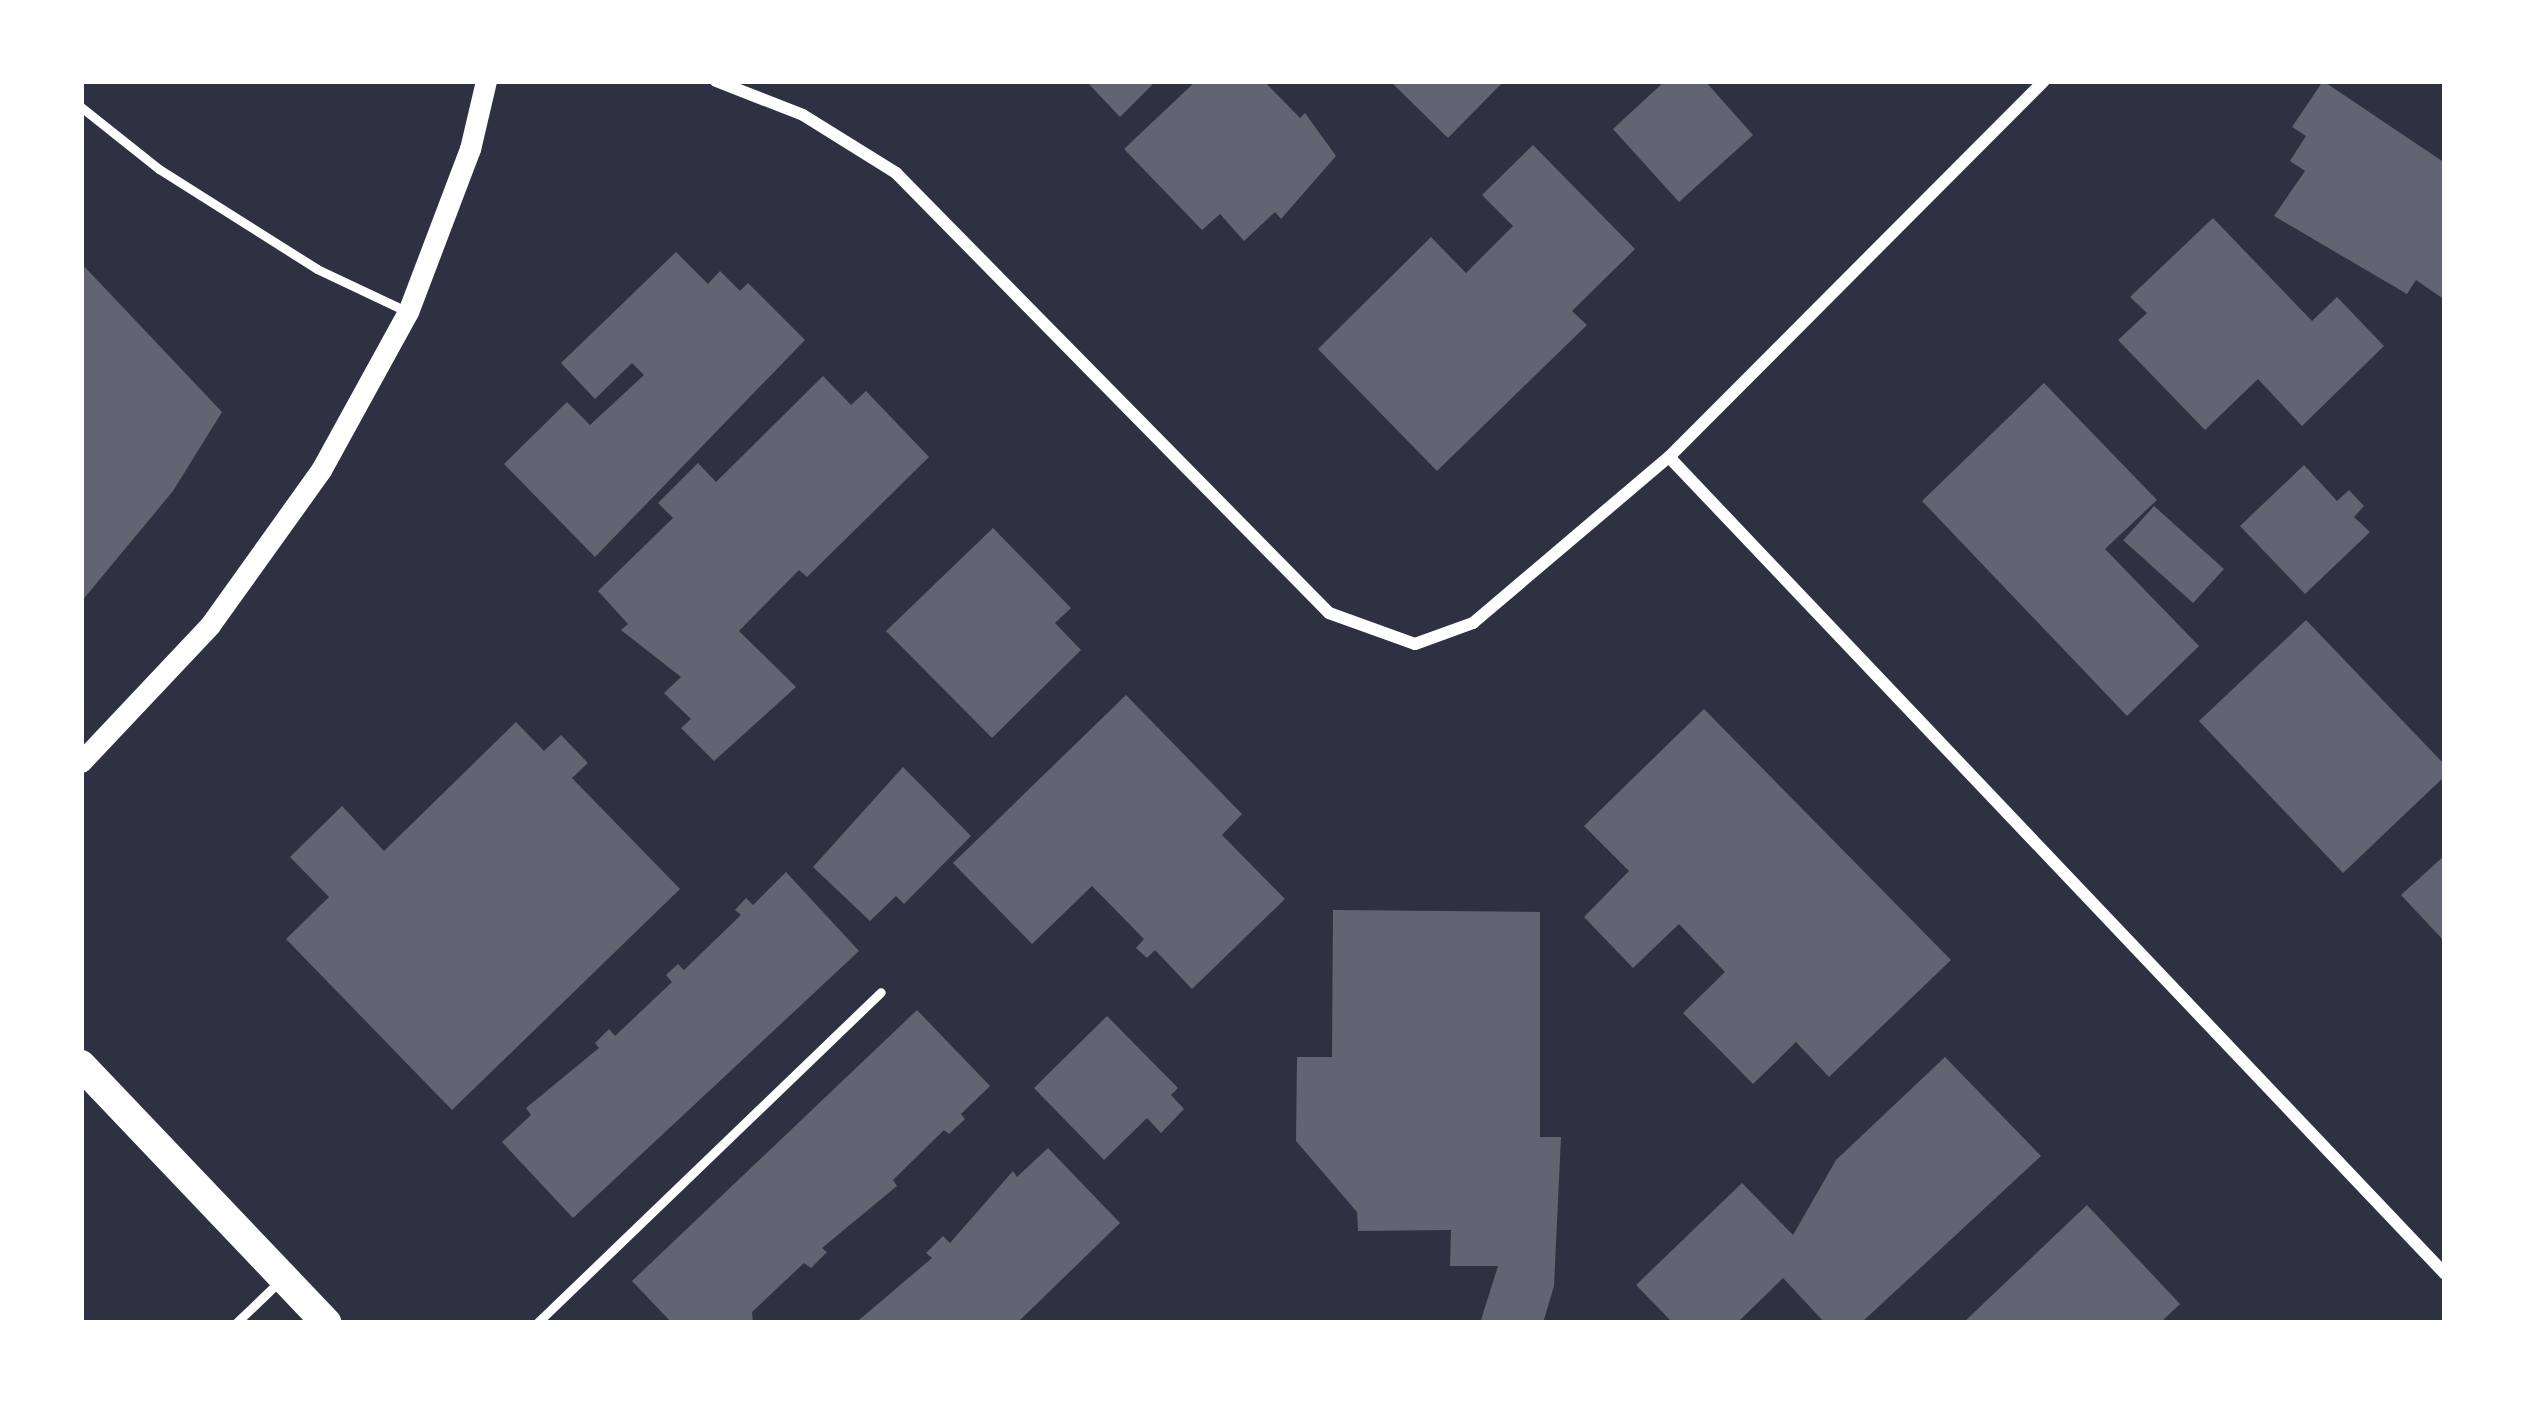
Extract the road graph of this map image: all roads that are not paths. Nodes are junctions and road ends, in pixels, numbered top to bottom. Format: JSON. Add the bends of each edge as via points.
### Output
{"nodes":[{"id":1,"x":486,"y":81,"type":"edge"},
{"id":2,"x":716,"y":81,"type":"edge"},
{"id":3,"x":2044,"y":81,"type":"edge"},
{"id":4,"x":81,"y":106,"type":"edge"},
{"id":5,"x":408,"y":311,"type":"junction"},
{"id":6,"x":1669,"y":457,"type":"junction"},
{"id":7,"x":81,"y":762,"type":"edge"},
{"id":8,"x":880,"y":992,"type":"dead end"},
{"id":9,"x":81,"y":1065,"type":"edge"},
{"id":10,"x":2445,"y":1274,"type":"edge"},
{"id":11,"x":284,"y":1278,"type":"junction"},
{"id":12,"x":236,"y":1323,"type":"edge"},
{"id":13,"x":328,"y":1323,"type":"edge"},
{"id":14,"x":537,"y":1323,"type":"edge"}],
"edges":[{"from":1,"to":5,"type":"street","via":[[470,149]]},
{"from":2,"to":6,"type":"street","via":[[803,115],[896,173],[1329,613],[1415,644],[1473,623]]},
{"from":3,"to":6,"type":"street"},
{"from":4,"to":5,"type":"lane","via":[[159,169],[316,269]]},
{"from":5,"to":7,"type":"street","via":[[320,470],[210,625]]},
{"from":6,"to":10,"type":"street"},
{"from":8,"to":14,"type":"lane"},
{"from":9,"to":11,"type":"main road"},
{"from":11,"to":12,"type":"lane"},
{"from":11,"to":13,"type":"main road"}]}
